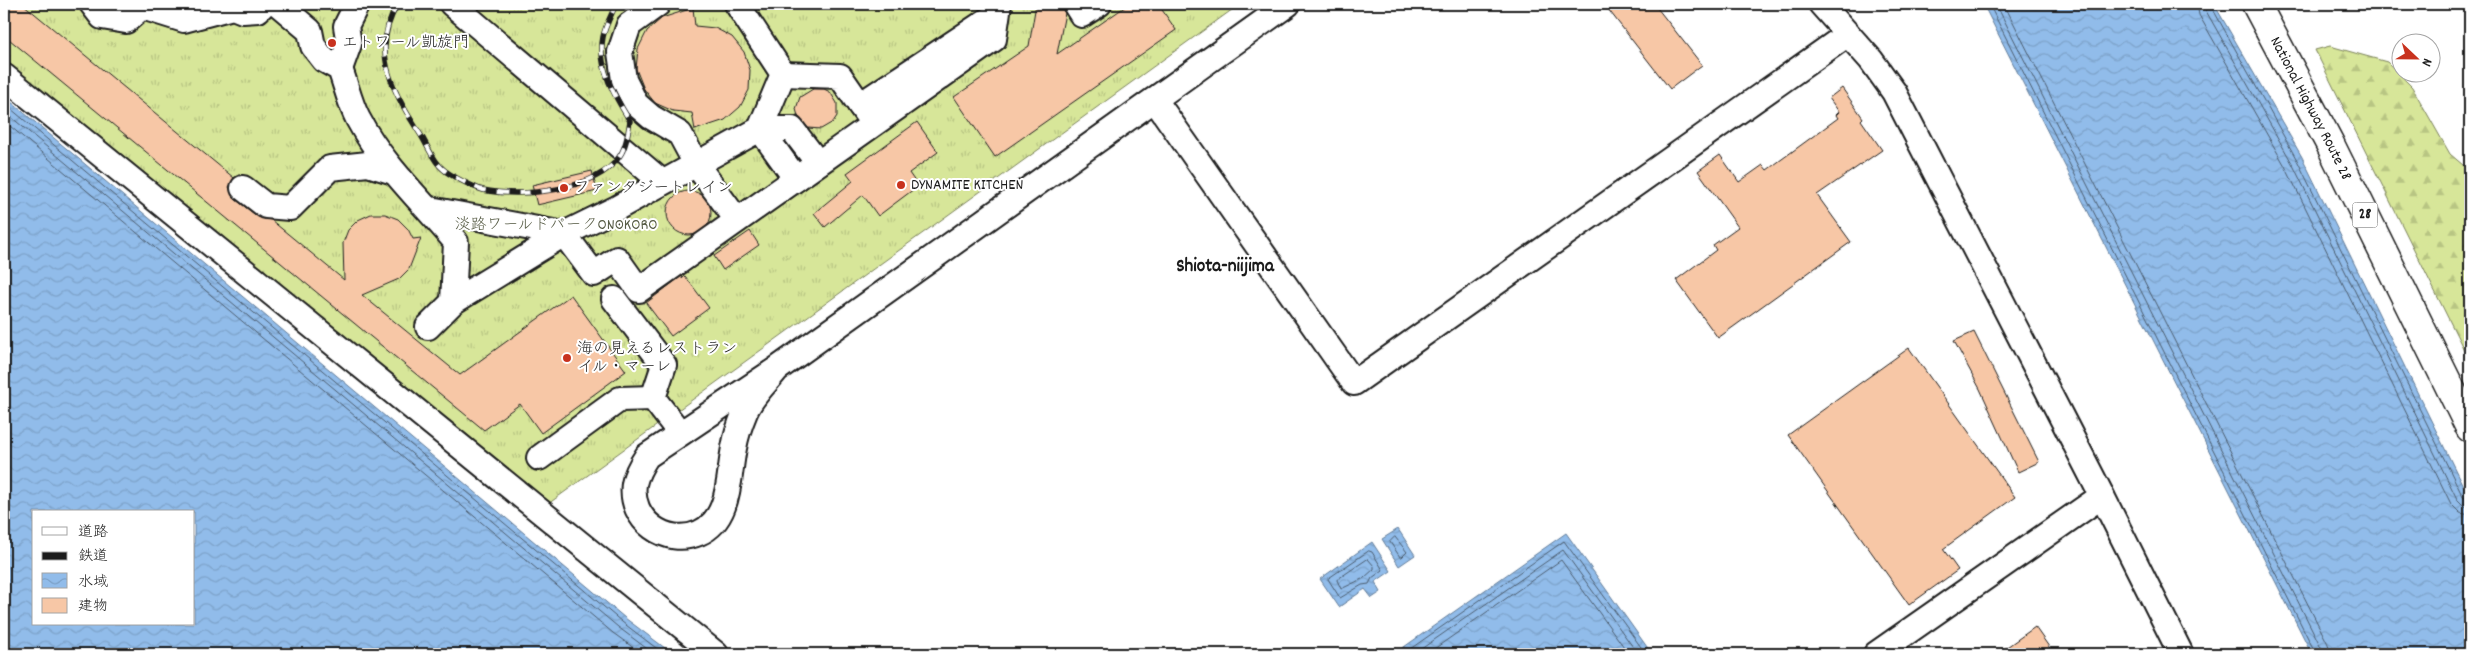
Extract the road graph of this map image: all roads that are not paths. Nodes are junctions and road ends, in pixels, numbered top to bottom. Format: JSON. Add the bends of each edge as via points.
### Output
{"nodes":[{"id":1,"x":92,"y":4,"type":"edge"},
{"id":2,"x":264,"y":4,"type":"edge"},
{"id":3,"x":278,"y":4,"type":"edge"},
{"id":4,"x":357,"y":4,"type":"edge"},
{"id":5,"x":452,"y":4,"type":"edge"},
{"id":6,"x":658,"y":4,"type":"edge"},
{"id":7,"x":737,"y":4,"type":"edge"},
{"id":8,"x":1075,"y":4,"type":"edge"},
{"id":9,"x":1099,"y":4,"type":"edge"},
{"id":10,"x":1288,"y":4,"type":"edge"},
{"id":11,"x":1821,"y":4,"type":"edge"},
{"id":12,"x":2256,"y":4,"type":"edge"},
{"id":13,"x":232,"y":5,"type":"edge"},
{"id":14,"x":140,"y":6,"type":"edge"},
{"id":15,"x":998,"y":9,"type":"edge"},
{"id":16,"x":346,"y":26,"type":"junction"},
{"id":17,"x":310,"y":31,"type":"junction"},
{"id":18,"x":1848,"y":34,"type":"junction"},
{"id":19,"x":340,"y":68,"type":"junction"},
{"id":20,"x":783,"y":74,"type":"junction"},
{"id":21,"x":4,"y":76,"type":"edge"},
{"id":22,"x":1155,"y":100,"type":"junction"},
{"id":23,"x":860,"y":104,"type":"junction"},
{"id":24,"x":873,"y":124,"type":"junction"},
{"id":25,"x":760,"y":129,"type":"junction"},
{"id":26,"x":818,"y":163,"type":"junction"},
{"id":27,"x":696,"y":164,"type":"junction"},
{"id":28,"x":394,"y":172,"type":"junction"},
{"id":29,"x":796,"y":178,"type":"junction"},
{"id":30,"x":662,"y":182,"type":"junction"},
{"id":31,"x":243,"y":188,"type":"dead end"},
{"id":32,"x":430,"y":209,"type":"junction"},
{"id":33,"x":737,"y":220,"type":"junction"},
{"id":34,"x":564,"y":234,"type":"junction"},
{"id":35,"x":614,"y":299,"type":"dead end"},
{"id":36,"x":453,"y":302,"type":"junction"},
{"id":37,"x":428,"y":327,"type":"dead end"},
{"id":38,"x":777,"y":369,"type":"junction"},
{"id":39,"x":653,"y":398,"type":"junction"},
{"id":40,"x":2470,"y":428,"type":"edge"},
{"id":41,"x":680,"y":434,"type":"junction"},
{"id":42,"x":539,"y":458,"type":"dead end"},
{"id":43,"x":2102,"y":496,"type":"junction"},
{"id":44,"x":716,"y":654,"type":"edge"},
{"id":45,"x":1876,"y":654,"type":"edge"},
{"id":46,"x":2181,"y":654,"type":"edge"}],
"edges":[{"from":1,"to":14,"type":"street","via":[[102,17],[126,21]]},
{"from":2,"to":13,"type":"street","via":[[258,10],[243,12]]},
{"from":3,"to":17,"type":"street"},
{"from":4,"to":16,"type":"street"},
{"from":5,"to":30,"type":"street"},
{"from":6,"to":27,"type":"street","via":[[629,25],[620,52],[624,80],[636,104],[680,134]]},
{"from":7,"to":20,"type":"street"},
{"from":8,"to":9,"type":"street","via":[[1082,15]]},
{"from":10,"to":22,"type":"street"},
{"from":11,"to":18,"type":"street"},
{"from":12,"to":40,"type":"highway","name":"National Highway Route 28","number":"28","via":[[2330,144]]},
{"from":13,"to":14,"type":"street","via":[[184,20]]},
{"from":15,"to":23,"type":"street"},
{"from":15,"to":24,"type":"street","via":[[994,40]]},
{"from":16,"to":17,"type":"street","via":[[327,22]]},
{"from":16,"to":19,"type":"street","via":[[349,44]]},
{"from":17,"to":19,"type":"street","via":[[313,46],[324,60]]},
{"from":18,"to":22,"type":"street","via":[[1354,383]]},
{"from":18,"to":43,"type":"street","via":[[1894,92]]},
{"from":19,"to":28,"type":"street","via":[[358,118]]},
{"from":20,"to":23,"type":"street","via":[[840,76]]},
{"from":20,"to":25,"type":"street"},
{"from":21,"to":44,"type":"street"},
{"from":22,"to":38,"type":"street"},
{"from":23,"to":24,"type":"street"},
{"from":24,"to":26,"type":"street"},
{"from":25,"to":26,"type":"street","via":[[792,129]]},
{"from":25,"to":27,"type":"street"},
{"from":25,"to":29,"type":"street"},
{"from":26,"to":29,"type":"street"},
{"from":27,"to":30,"type":"street"},
{"from":27,"to":33,"type":"street"},
{"from":28,"to":31,"type":"street","via":[[368,164],[330,168],[290,208],[266,206]]},
{"from":28,"to":32,"type":"street"},
{"from":29,"to":33,"type":"street"},
{"from":30,"to":34,"type":"street"},
{"from":32,"to":34,"type":"street"},
{"from":32,"to":36,"type":"street","via":[[456,242]]},
{"from":33,"to":34,"type":"street","via":[[639,290],[617,259],[594,274]]},
{"from":34,"to":36,"type":"street"},
{"from":35,"to":39,"type":"street","via":[[664,365]]},
{"from":36,"to":37,"type":"street"},
{"from":38,"to":41,"type":"street"},
{"from":38,"to":41,"type":"street","via":[[746,409],[733,449],[725,502],[718,517],[700,532],[677,537],[648,525],[636,505],[634,486],[636,475],[647,456]]},
{"from":39,"to":41,"type":"street"},
{"from":39,"to":42,"type":"street","via":[[620,399]]},
{"from":43,"to":45,"type":"street"},
{"from":43,"to":46,"type":"street"}]}
